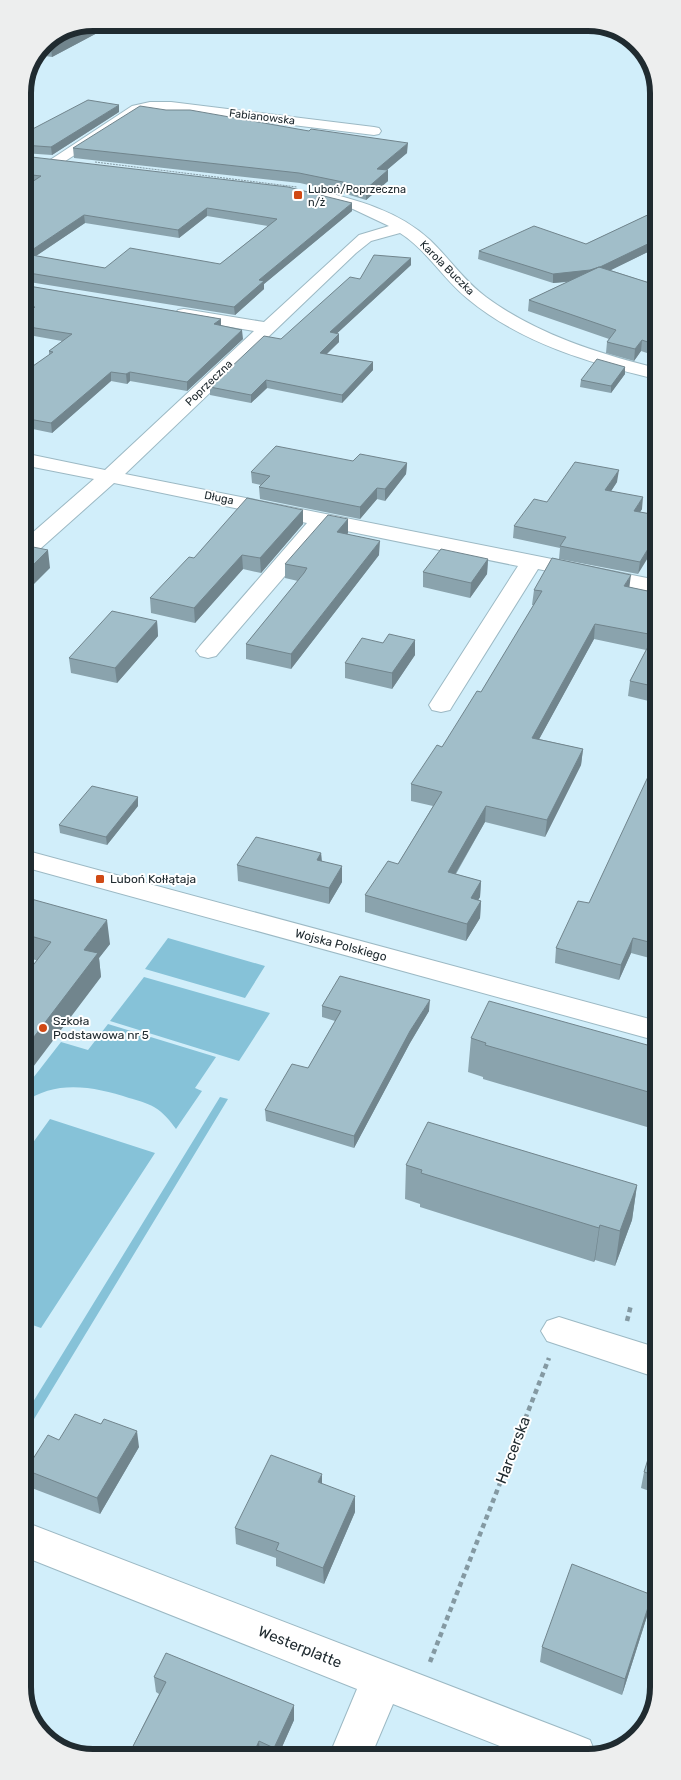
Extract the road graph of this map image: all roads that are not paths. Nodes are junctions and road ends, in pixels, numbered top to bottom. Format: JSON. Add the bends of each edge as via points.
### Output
{"nodes":[{"id":1,"x":374,"y":131,"type":"dead end"},
{"id":2,"x":38,"y":160,"type":"edge"},
{"id":3,"x":54,"y":162,"type":"junction"},
{"id":4,"x":79,"y":165,"type":"edge"},
{"id":5,"x":302,"y":192,"type":"edge"},
{"id":6,"x":402,"y":227,"type":"junction"},
{"id":7,"x":169,"y":312,"type":"edge"},
{"id":8,"x":266,"y":328,"type":"junction"},
{"id":9,"x":650,"y":372,"type":"edge"},
{"id":10,"x":31,"y":461,"type":"edge"},
{"id":11,"x":109,"y":476,"type":"junction"},
{"id":12,"x":322,"y":519,"type":"junction"},
{"id":13,"x":31,"y":545,"type":"edge"},
{"id":14,"x":532,"y":562,"type":"junction"},
{"id":15,"x":650,"y":586,"type":"edge"},
{"id":16,"x":208,"y":651,"type":"dead end"},
{"id":17,"x":441,"y":705,"type":"dead end"},
{"id":18,"x":31,"y":860,"type":"edge"},
{"id":19,"x":650,"y":1030,"type":"edge"},
{"id":20,"x":559,"y":1332,"type":"road end"},
{"id":21,"x":650,"y":1360,"type":"edge"},
{"id":22,"x":31,"y":1541,"type":"edge"},
{"id":23,"x":382,"y":1680,"type":"junction"},
{"id":24,"x":353,"y":1749,"type":"edge"},
{"id":25,"x":560,"y":1749,"type":"edge"}],
"edges":[{"from":1,"to":3,"type":"street","name":"Fabianowska","via":[[150,106],[132,112]]},
{"from":2,"to":3,"type":"street"},
{"from":3,"to":4,"type":"street"},
{"from":5,"to":6,"type":"street","name":"Karola Buczka","via":[[364,207]]},
{"from":6,"to":8,"type":"street","name":"Poprzeczna","via":[[365,238]]},
{"from":6,"to":9,"type":"street","name":"Karola Buczka","via":[[420,240],[470,293],[520,326],[595,358]]},
{"from":7,"to":8,"type":"street"},
{"from":8,"to":11,"type":"street","name":"Poprzeczna"},
{"from":10,"to":11,"type":"street","name":"Długa"},
{"from":11,"to":12,"type":"street","name":"Długa"},
{"from":11,"to":13,"type":"street","name":"Poprzeczna"},
{"from":12,"to":14,"type":"street","name":"Długa"},
{"from":12,"to":16,"type":"street"},
{"from":14,"to":15,"type":"street","name":"Długa"},
{"from":14,"to":17,"type":"street"},
{"from":18,"to":19,"type":"street","name":"Wojska Polskiego"},
{"from":20,"to":21,"type":"street"},
{"from":22,"to":23,"type":"street","name":"Westerplatte"},
{"from":23,"to":24,"type":"street"},
{"from":23,"to":25,"type":"street","name":"Westerplatte"}]}
